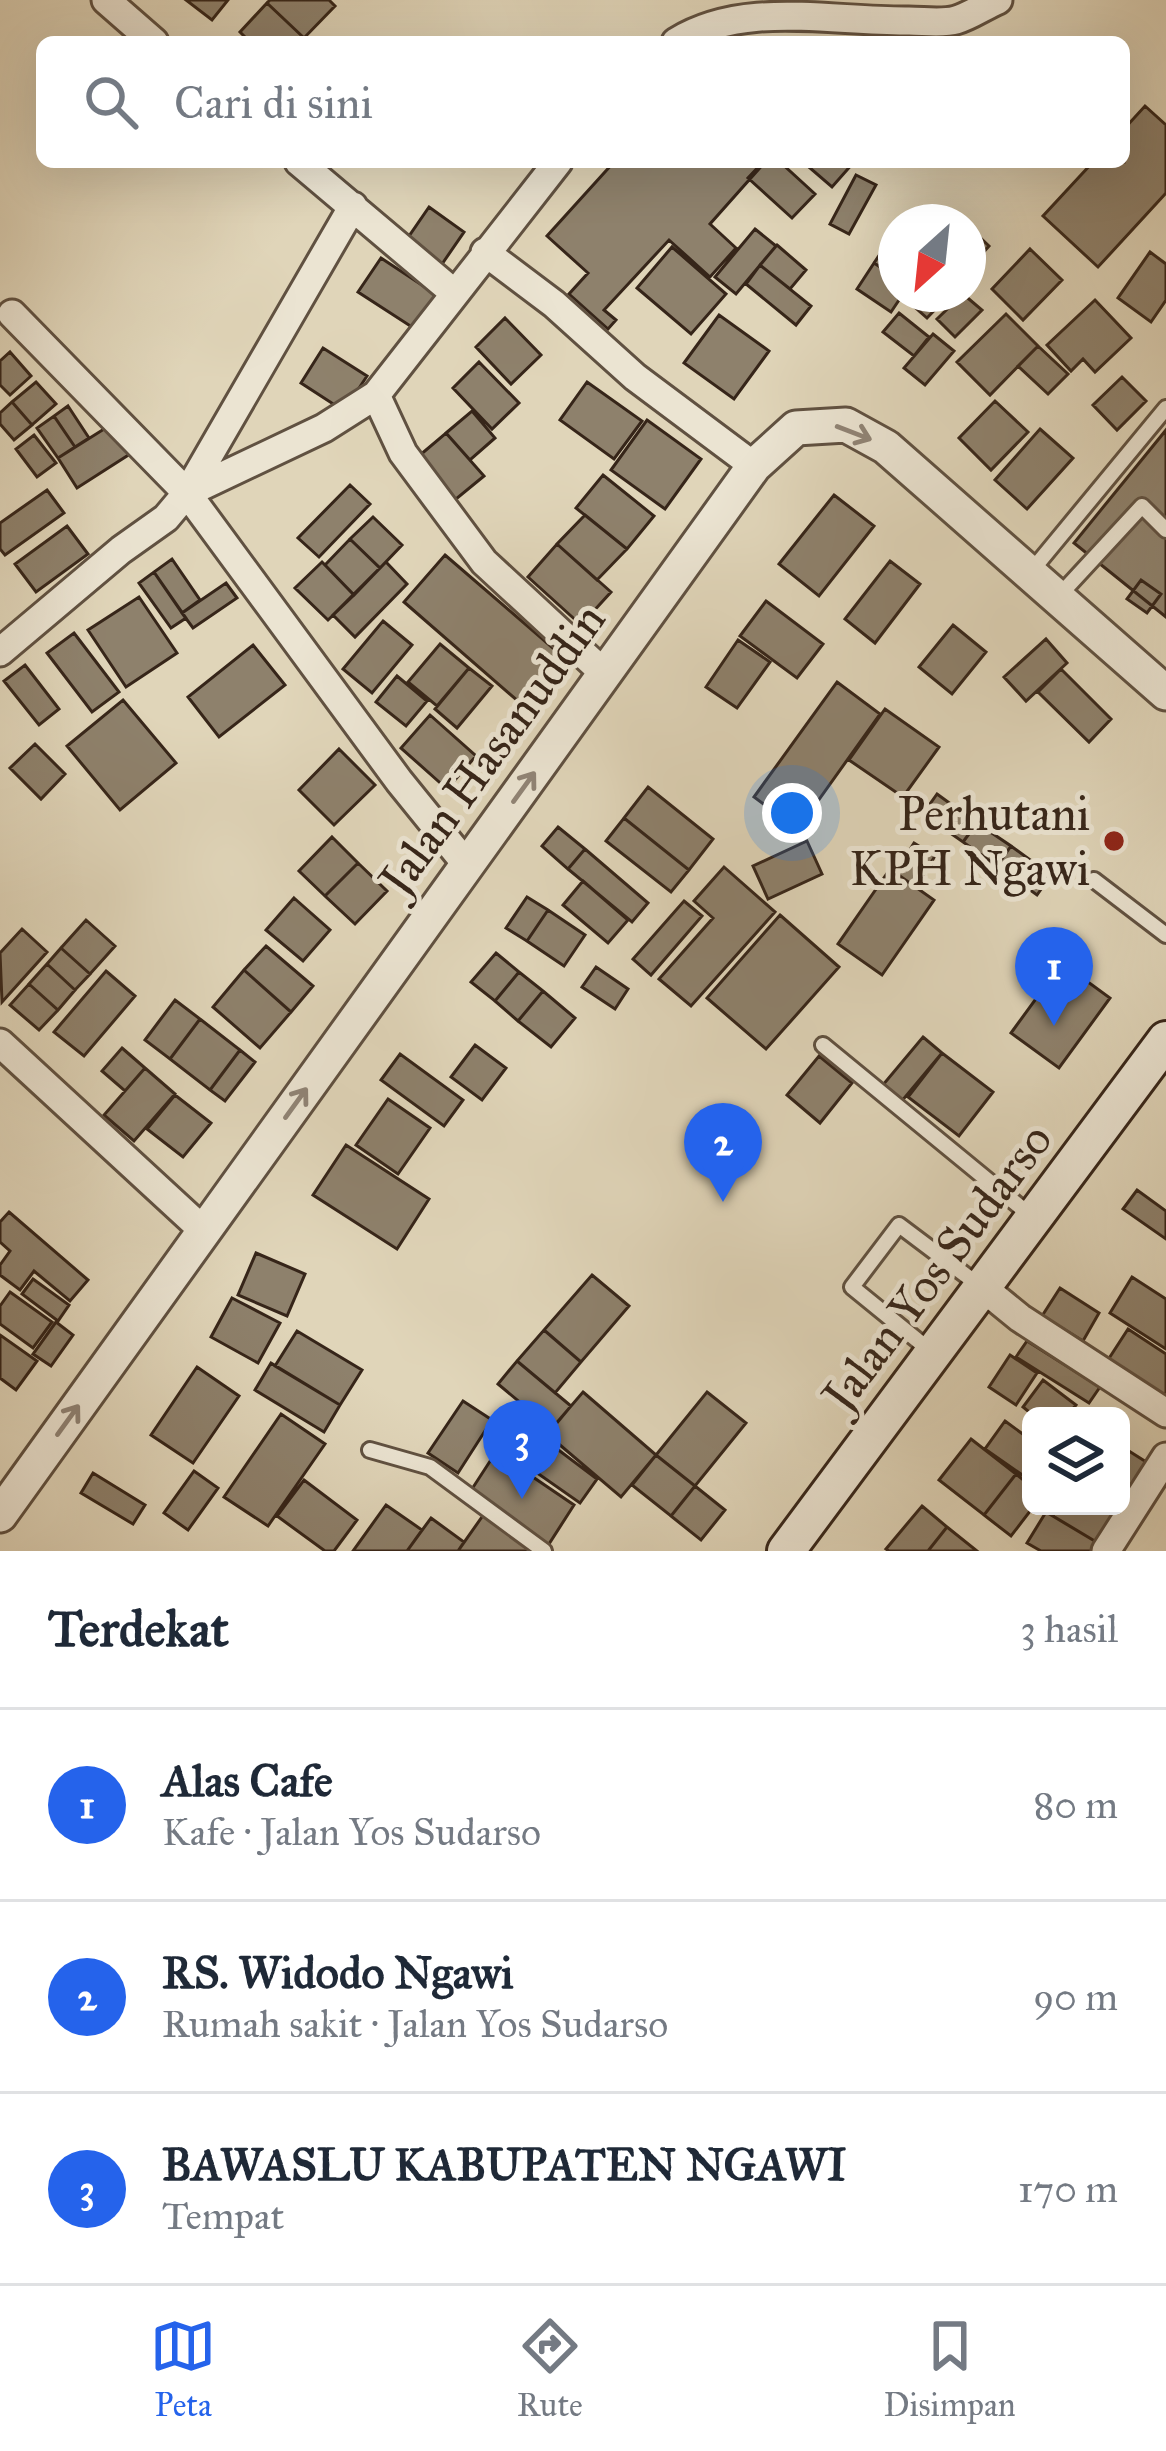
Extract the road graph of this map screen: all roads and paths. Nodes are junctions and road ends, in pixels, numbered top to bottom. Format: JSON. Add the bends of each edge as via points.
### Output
{"nodes":[{"id":1,"x":106,"y":0,"type":"edge"},
{"id":2,"x":998,"y":0,"type":"edge"},
{"id":3,"x":147,"y":36,"type":"edge"},
{"id":4,"x":684,"y":36,"type":"edge"},
{"id":5,"x":306,"y":168,"type":"edge"},
{"id":6,"x":553,"y":168,"type":"edge"},
{"id":7,"x":353,"y":206,"type":"junction"},
{"id":8,"x":484,"y":252,"type":"junction"},
{"id":9,"x":453,"y":292,"type":"junction"},
{"id":10,"x":12,"y":314,"type":"dead end"},
{"id":11,"x":376,"y":395,"type":"junction"},
{"id":12,"x":1166,"y":408,"type":"edge"},
{"id":13,"x":754,"y":466,"type":"junction"},
{"id":14,"x":188,"y":493,"type":"junction"},
{"id":15,"x":1166,"y":530,"type":"edge"},
{"id":16,"x":1029,"y":574,"type":"junction"},
{"id":17,"x":1057,"y":598,"type":"junction"},
{"id":18,"x":0,"y":652,"type":"edge"},
{"id":19,"x":605,"y":674,"type":"junction"},
{"id":20,"x":1166,"y":693,"type":"edge"},
{"id":21,"x":467,"y":865,"type":"junction"},
{"id":22,"x":1094,"y":880,"type":"dead end"},
{"id":23,"x":1166,"y":935,"type":"edge"},
{"id":24,"x":1166,"y":1040,"type":"edge"},
{"id":25,"x":0,"y":1043,"type":"edge"},
{"id":26,"x":823,"y":1045,"type":"dead end"},
{"id":27,"x":1034,"y":1218,"type":"junction"},
{"id":28,"x":204,"y":1231,"type":"junction"},
{"id":29,"x":982,"y":1287,"type":"junction"},
{"id":30,"x":933,"y":1353,"type":"junction"},
{"id":31,"x":1166,"y":1413,"type":"edge"},
{"id":32,"x":370,"y":1450,"type":"dead end"},
{"id":33,"x":1166,"y":1456,"type":"edge"},
{"id":34,"x":0,"y":1515,"type":"edge"},
{"id":35,"x":544,"y":1551,"type":"edge"},
{"id":36,"x":786,"y":1551,"type":"edge"},
{"id":37,"x":1106,"y":1551,"type":"edge"}],
"edges":[{"from":1,"to":3,"type":"street"},
{"from":2,"to":4,"type":"street","via":[[953,21],[857,22],[789,11],[699,25]]},
{"from":5,"to":7,"type":"street"},
{"from":6,"to":8,"type":"street"},
{"from":7,"to":9,"type":"street"},
{"from":7,"to":14,"type":"street"},
{"from":8,"to":9,"type":"street"},
{"from":8,"to":13,"type":"street"},
{"from":9,"to":11,"type":"street"},
{"from":10,"to":14,"type":"street"},
{"from":11,"to":14,"type":"street"},
{"from":11,"to":19,"type":"street","via":[[403,453],[484,562]]},
{"from":12,"to":16,"type":"lane"},
{"from":13,"to":16,"type":"street","name":"Jalan Hasanuddin","one_way":true,"via":[[796,428],[846,425],[886,447]]},
{"from":13,"to":19,"type":"street","name":"Jalan Hasanuddin"},
{"from":14,"to":18,"type":"street"},
{"from":14,"to":21,"type":"street"},
{"from":15,"to":17,"type":"lane","via":[[1142,506]]},
{"from":16,"to":17,"type":"street","name":"Jalan Hasanuddin"},
{"from":17,"to":20,"type":"street","name":"Jalan Hasanuddin"},
{"from":21,"to":19,"type":"street","name":"Jalan Hasanuddin","one_way":true},
{"from":28,"to":21,"type":"street","name":"Jalan Hasanuddin","one_way":true},
{"from":22,"to":23,"type":"lane"},
{"from":24,"to":27,"type":"main road","name":"Jalan Yos Sudarso"},
{"from":25,"to":28,"type":"street"},
{"from":26,"to":27,"type":"lane"},
{"from":27,"to":29,"type":"main road","name":"Jalan Yos Sudarso"},
{"from":34,"to":28,"type":"street","name":"Jalan Hasanuddin","one_way":true},
{"from":29,"to":30,"type":"main road","name":"Jalan Yos Sudarso"},
{"from":29,"to":30,"type":"lane","via":[[899,1226],[853,1287]]},
{"from":29,"to":31,"type":"street"},
{"from":30,"to":36,"type":"main road","name":"Jalan Yos Sudarso"},
{"from":32,"to":35,"type":"lane","via":[[430,1467]]},
{"from":33,"to":37,"type":"street"}]}
